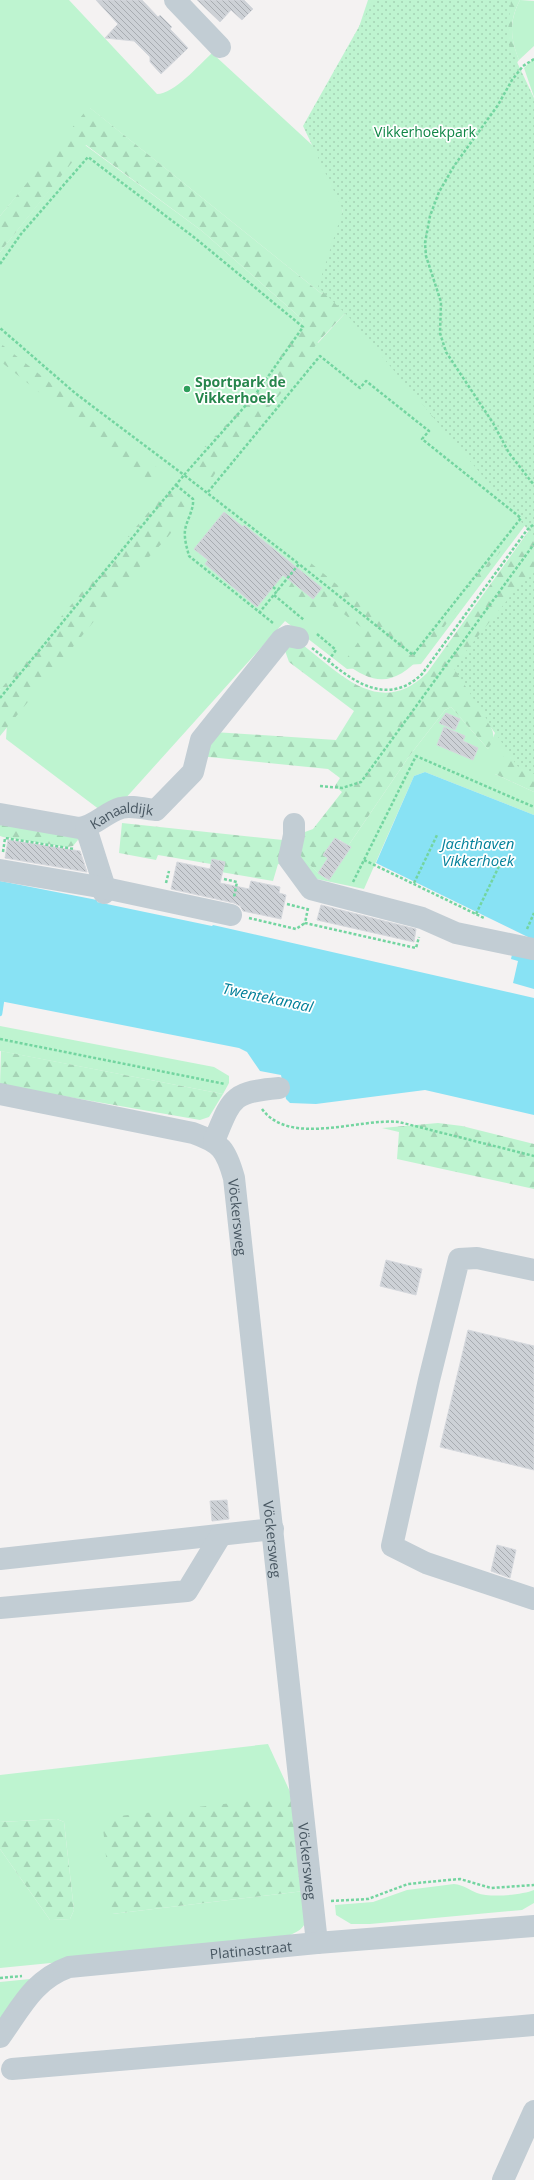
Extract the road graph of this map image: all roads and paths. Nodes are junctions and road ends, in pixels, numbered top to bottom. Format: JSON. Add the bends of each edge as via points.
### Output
{"nodes":[{"id":1,"x":175,"y":0,"type":"edge"},
{"id":2,"x":220,"y":47,"type":"dead end"},
{"id":3,"x":534,"y":59,"type":"edge"},
{"id":4,"x":0,"y":264,"type":"edge"},
{"id":5,"x":0,"y":328,"type":"edge"},
{"id":6,"x":184,"y":475,"type":"junction"},
{"id":7,"x":176,"y":485,"type":"junction"},
{"id":8,"x":534,"y":485,"type":"edge"},
{"id":9,"x":208,"y":492,"type":"junction"},
{"id":10,"x":534,"y":524,"type":"edge"},
{"id":11,"x":534,"y":544,"type":"edge"},
{"id":12,"x":299,"y":564,"type":"junction"},
{"id":13,"x":273,"y":587,"type":"dead end"},
{"id":14,"x":278,"y":591,"type":"junction"},
{"id":15,"x":259,"y":613,"type":"junction"},
{"id":16,"x":290,"y":638,"type":"junction"},
{"id":17,"x":0,"y":698,"type":"edge"},
{"id":18,"x":320,"y":786,"type":"dead end"},
{"id":19,"x":534,"y":807,"type":"edge"},
{"id":20,"x":0,"y":814,"type":"edge"},
{"id":21,"x":294,"y":824,"type":"dead end"},
{"id":22,"x":86,"y":828,"type":"junction"},
{"id":23,"x":437,"y":835,"type":"dead end"},
{"id":24,"x":94,"y":852,"type":"junction"},
{"id":25,"x":364,"y":860,"type":"junction"},
{"id":26,"x":500,"y":864,"type":"dead end"},
{"id":27,"x":0,"y":870,"type":"edge"},
{"id":28,"x":224,"y":879,"type":"dead end"},
{"id":29,"x":414,"y":884,"type":"junction"},
{"id":30,"x":104,"y":891,"type":"junction"},
{"id":31,"x":345,"y":898,"type":"junction"},
{"id":32,"x":309,"y":899,"type":"junction"},
{"id":33,"x":287,"y":904,"type":"dead end"},
{"id":34,"x":534,"y":913,"type":"edge"},
{"id":35,"x":476,"y":914,"type":"junction"},
{"id":36,"x":238,"y":916,"type":"junction"},
{"id":37,"x":422,"y":918,"type":"junction"},
{"id":38,"x":305,"y":923,"type":"junction"},
{"id":39,"x":492,"y":931,"type":"junction"},
{"id":40,"x":526,"y":953,"type":"edge"},
{"id":41,"x":0,"y":1039,"type":"edge"},
{"id":42,"x":279,"y":1088,"type":"dead end"},
{"id":43,"x":243,"y":1093,"type":"junction"},
{"id":44,"x":0,"y":1094,"type":"edge"},
{"id":45,"x":214,"y":1141,"type":"junction"},
{"id":46,"x":534,"y":1156,"type":"edge"},
{"id":47,"x":534,"y":1270,"type":"edge"},
{"id":48,"x":273,"y":1529,"type":"junction"},
{"id":49,"x":221,"y":1535,"type":"junction"},
{"id":50,"x":0,"y":1559,"type":"edge"},
{"id":51,"x":534,"y":1599,"type":"edge"},
{"id":52,"x":0,"y":1608,"type":"edge"},
{"id":53,"x":534,"y":1885,"type":"edge"},
{"id":54,"x":313,"y":1903,"type":"junction"},
{"id":55,"x":534,"y":1926,"type":"edge"},
{"id":56,"x":318,"y":1943,"type":"junction"},
{"id":57,"x":534,"y":2025,"type":"edge"},
{"id":58,"x":0,"y":2037,"type":"edge"},
{"id":59,"x":12,"y":2069,"type":"dead end"},
{"id":60,"x":534,"y":2111,"type":"edge"},
{"id":61,"x":503,"y":2180,"type":"edge"}],
"edges":[{"from":1,"to":2,"type":"street"},
{"from":3,"to":8,"type":"path","via":[[523,66],[512,80],[498,105],[454,166],[439,192],[430,216],[425,243],[426,256],[441,302],[440,333],[446,352],[493,423],[509,453]]},
{"from":4,"to":6,"type":"path","via":[[21,234],[88,157],[195,238],[303,327],[255,395]]},
{"from":5,"to":6,"type":"path","via":[[75,393]]},
{"from":6,"to":7,"type":"path"},
{"from":6,"to":9,"type":"path"},
{"from":7,"to":15,"type":"path","via":[[193,499],[194,505],[185,531],[189,556]]},
{"from":7,"to":17,"type":"path"},
{"from":9,"to":12,"type":"path"},
{"from":9,"to":12,"type":"path","via":[[320,356],[360,388],[366,381],[372,385],[429,431],[422,439],[521,518],[413,654]]},
{"from":10,"to":16,"type":"path","via":[[527,530],[422,674],[410,683],[386,690],[368,688]]},
{"from":11,"to":18,"type":"path","via":[[361,782],[342,788]]},
{"from":12,"to":14,"type":"path"},
{"from":13,"to":14,"type":"path"},
{"from":14,"to":15,"type":"path"},
{"from":15,"to":16,"type":"path"},
{"from":16,"to":22,"type":"street","name":"Kanaaldijk","via":[[201,740],[193,772],[156,810],[122,807],[104,815]]},
{"from":19,"to":25,"type":"path","via":[[416,756]]},
{"from":20,"to":22,"type":"street","name":"Kanaaldijk"},
{"from":21,"to":32,"type":"street","via":[[289,859]]},
{"from":22,"to":24,"type":"street"},
{"from":23,"to":29,"type":"path"},
{"from":24,"to":27,"type":"path","via":[[6,838]]},
{"from":24,"to":30,"type":"street"},
{"from":25,"to":29,"type":"path"},
{"from":25,"to":31,"type":"path"},
{"from":26,"to":35,"type":"path"},
{"from":27,"to":30,"type":"street"},
{"from":28,"to":36,"type":"path","via":[[237,882]]},
{"from":29,"to":35,"type":"path"},
{"from":30,"to":36,"type":"street"},
{"from":31,"to":32,"type":"street"},
{"from":31,"to":37,"type":"street"},
{"from":32,"to":33,"type":"path"},
{"from":32,"to":38,"type":"path"},
{"from":34,"to":40,"type":"path","via":[[522,938]]},
{"from":35,"to":39,"type":"path"},
{"from":36,"to":38,"type":"path","via":[[296,929]]},
{"from":37,"to":38,"type":"path","via":[[416,948]]},
{"from":37,"to":39,"type":"street","via":[[456,933]]},
{"from":39,"to":40,"type":"street"},
{"from":41,"to":43,"type":"path","via":[[222,1083]]},
{"from":42,"to":43,"type":"street"},
{"from":43,"to":45,"type":"street","via":[[232,1103]]},
{"from":43,"to":46,"type":"path","via":[[256,1101],[273,1120],[293,1128],[311,1129],[399,1122]]},
{"from":44,"to":45,"type":"street","via":[[193,1133]]},
{"from":45,"to":48,"type":"street","name":"Vöckersweg","via":[[229,1160],[234,1178]]},
{"from":47,"to":51,"type":"street","via":[[477,1258],[459,1259],[392,1546],[426,1563]]},
{"from":48,"to":49,"type":"street"},
{"from":48,"to":54,"type":"street","name":"Vöckersweg"},
{"from":49,"to":50,"type":"street"},
{"from":49,"to":52,"type":"street","via":[[187,1591]]},
{"from":53,"to":54,"type":"path","via":[[491,1888],[460,1879],[408,1884],[368,1899]]},
{"from":54,"to":56,"type":"street","name":"Vöckersweg"},
{"from":55,"to":56,"type":"street","name":"Platinastraat"},
{"from":56,"to":58,"type":"street","name":"Platinastraat","via":[[68,1967],[54,1972],[37,1985]]},
{"from":57,"to":59,"type":"street"},
{"from":60,"to":61,"type":"street"}]}
